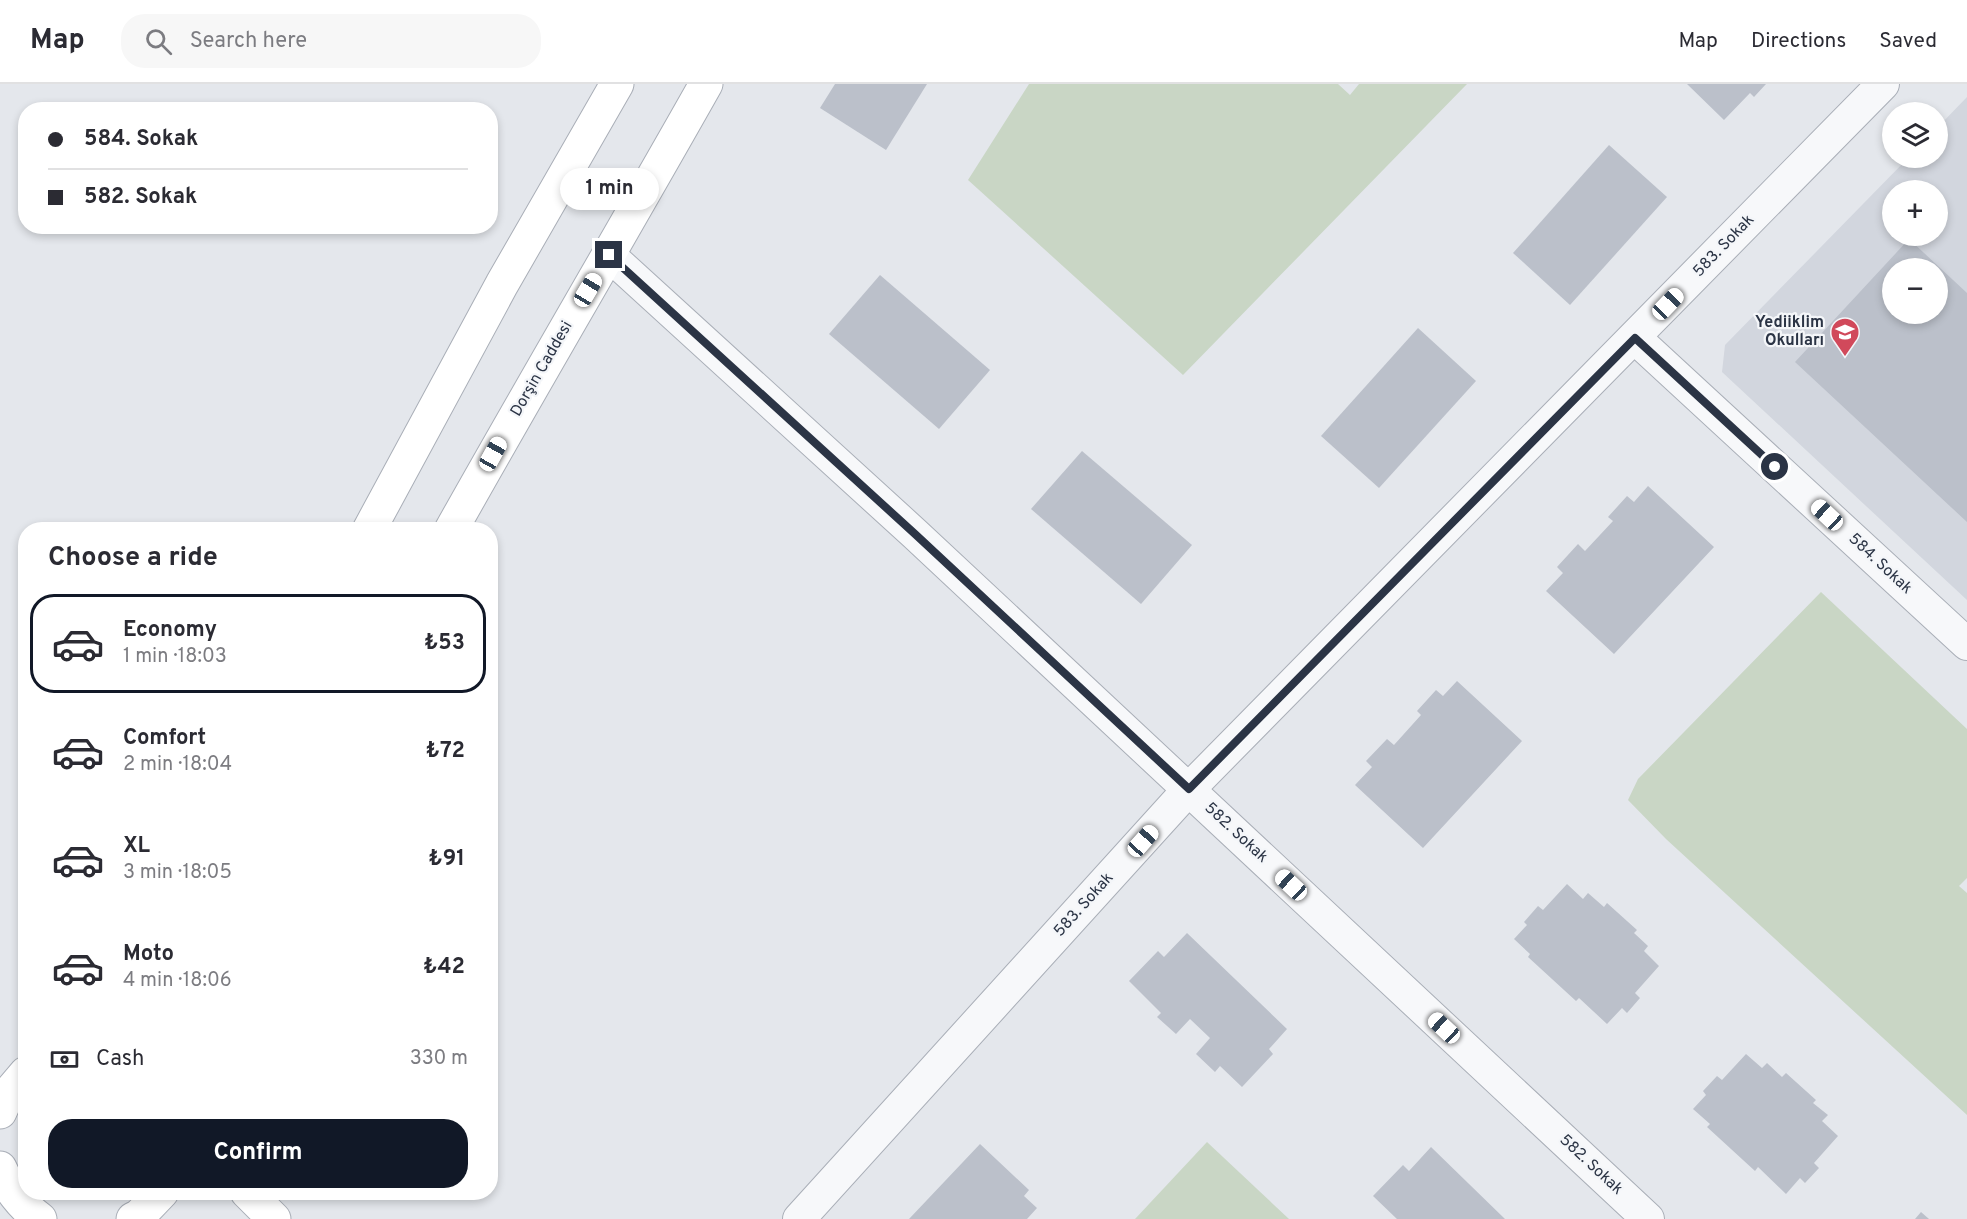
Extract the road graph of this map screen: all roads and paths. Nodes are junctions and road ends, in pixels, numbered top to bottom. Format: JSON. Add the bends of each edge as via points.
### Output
{"nodes":[{"id":1,"x":617,"y":84,"type":"edge"},
{"id":2,"x":706,"y":84,"type":"edge"},
{"id":3,"x":1882,"y":84,"type":"edge"},
{"id":4,"x":609,"y":255,"type":"junction"},
{"id":5,"x":1635,"y":338,"type":"junction"},
{"id":6,"x":373,"y":522,"type":"edge"},
{"id":7,"x":455,"y":522,"type":"edge"},
{"id":8,"x":1967,"y":644,"type":"edge"},
{"id":9,"x":1189,"y":789,"type":"junction"},
{"id":10,"x":18,"y":1082,"type":"edge"},
{"id":11,"x":0,"y":1112,"type":"edge"},
{"id":12,"x":0,"y":1168,"type":"edge"},
{"id":13,"x":18,"y":1200,"type":"edge"},
{"id":14,"x":18,"y":1200,"type":"edge"},
{"id":15,"x":154,"y":1200,"type":"edge"},
{"id":16,"x":255,"y":1200,"type":"edge"},
{"id":17,"x":40,"y":1219,"type":"edge"},
{"id":18,"x":133,"y":1219,"type":"edge"},
{"id":19,"x":274,"y":1219,"type":"edge"},
{"id":20,"x":799,"y":1219,"type":"edge"},
{"id":21,"x":1648,"y":1219,"type":"edge"}],
"edges":[{"from":1,"to":6,"type":"main road","via":[[502,284]]},
{"from":2,"to":4,"type":"main road","name":"Dorşin Caddesi"},
{"from":3,"to":5,"type":"street","name":"583. Sokak"},
{"from":4,"to":7,"type":"main road","name":"Dorşin Caddesi"},
{"from":4,"to":9,"type":"street","name":"582. Sokak"},
{"from":5,"to":8,"type":"street","name":"584. Sokak"},
{"from":5,"to":9,"type":"street","name":"583. Sokak"},
{"from":9,"to":20,"type":"street","name":"583. Sokak"},
{"from":9,"to":21,"type":"street","name":"582. Sokak"},
{"from":10,"to":11,"type":"main road"},
{"from":12,"to":13,"type":"main road"},
{"from":14,"to":17,"type":"main road"},
{"from":15,"to":18,"type":"main road"},
{"from":16,"to":19,"type":"main road"}]}
